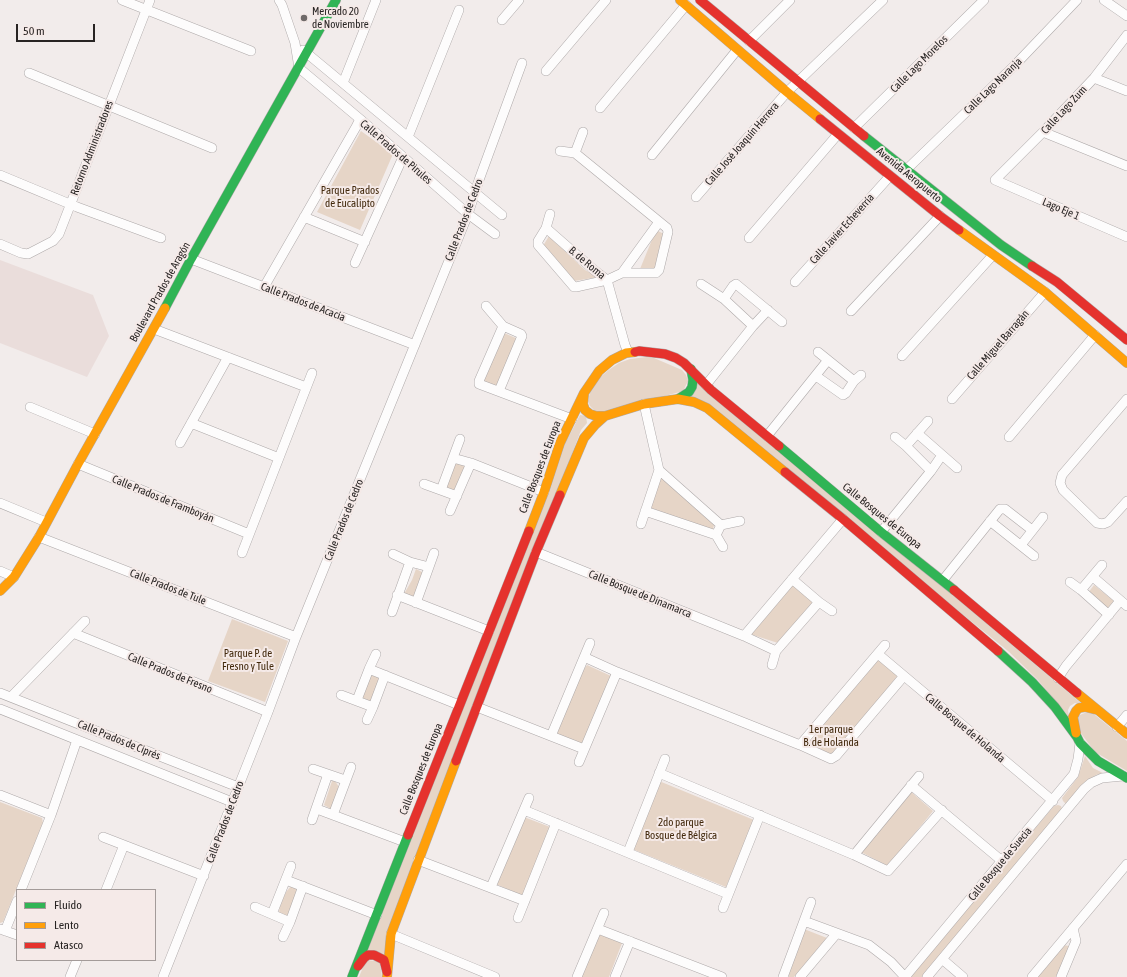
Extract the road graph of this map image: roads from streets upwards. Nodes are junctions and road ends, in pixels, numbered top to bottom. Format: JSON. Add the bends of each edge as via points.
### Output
{"nodes":[{"id":1,"x":122,"y":0,"type":"edge"},
{"id":2,"x":150,"y":0,"type":"edge"},
{"id":3,"x":279,"y":0,"type":"edge"},
{"id":4,"x":336,"y":0,"type":"edge"},
{"id":5,"x":376,"y":0,"type":"edge"},
{"id":6,"x":519,"y":0,"type":"edge"},
{"id":7,"x":606,"y":0,"type":"edge"},
{"id":8,"x":700,"y":0,"type":"edge"},
{"id":9,"x":790,"y":0,"type":"edge"},
{"id":10,"x":883,"y":0,"type":"edge"},
{"id":11,"x":984,"y":0,"type":"edge"},
{"id":12,"x":1077,"y":0,"type":"edge"},
{"id":13,"x":1104,"y":0,"type":"edge"},
{"id":14,"x":683,"y":3,"type":"edge"},
{"id":15,"x":1115,"y":4,"type":"edge"},
{"id":16,"x":146,"y":9,"type":"junction"},
{"id":17,"x":459,"y":10,"type":"dead end"},
{"id":18,"x":1127,"y":16,"type":"edge"},
{"id":19,"x":502,"y":20,"type":"dead end"},
{"id":20,"x":1127,"y":35,"type":"edge"},
{"id":21,"x":749,"y":41,"type":"junction"},
{"id":22,"x":295,"y":43,"type":"junction"},
{"id":23,"x":737,"y":50,"type":"junction"},
{"id":24,"x":251,"y":51,"type":"dead end"},
{"id":25,"x":307,"y":54,"type":"junction"},
{"id":26,"x":522,"y":63,"type":"dead end"},
{"id":27,"x":299,"y":68,"type":"junction"},
{"id":28,"x":546,"y":71,"type":"dead end"},
{"id":29,"x":29,"y":73,"type":"dead end"},
{"id":30,"x":1094,"y":78,"type":"junction"},
{"id":31,"x":798,"y":81,"type":"junction"},
{"id":32,"x":343,"y":83,"type":"junction"},
{"id":33,"x":1127,"y":91,"type":"edge"},
{"id":34,"x":787,"y":92,"type":"junction"},
{"id":35,"x":108,"y":106,"type":"junction"},
{"id":36,"x":600,"y":108,"type":"dead end"},
{"id":37,"x":360,"y":119,"type":"junction"},
{"id":38,"x":854,"y":128,"type":"junction"},
{"id":39,"x":583,"y":132,"type":"dead end"},
{"id":40,"x":1043,"y":132,"type":"junction"},
{"id":41,"x":838,"y":134,"type":"junction"},
{"id":42,"x":408,"y":137,"type":"junction"},
{"id":43,"x":212,"y":148,"type":"dead end"},
{"id":44,"x":560,"y":151,"type":"dead end"},
{"id":45,"x":575,"y":153,"type":"junction"},
{"id":46,"x":652,"y":155,"type":"dead end"},
{"id":47,"x":403,"y":157,"type":"junction"},
{"id":48,"x":1127,"y":166,"type":"edge"},
{"id":49,"x":907,"y":169,"type":"junction"},
{"id":50,"x":0,"y":175,"type":"edge"},
{"id":51,"x":890,"y":176,"type":"junction"},
{"id":52,"x":995,"y":180,"type":"joint"},
{"id":53,"x":475,"y":193,"type":"junction"},
{"id":54,"x":696,"y":197,"type":"dead end"},
{"id":55,"x":70,"y":204,"type":"junction"},
{"id":56,"x":468,"y":214,"type":"junction"},
{"id":57,"x":550,"y":214,"type":"dead end"},
{"id":58,"x":502,"y":215,"type":"dead end"},
{"id":59,"x":940,"y":216,"type":"junction"},
{"id":60,"x":304,"y":217,"type":"junction"},
{"id":61,"x":660,"y":222,"type":"junction"},
{"id":62,"x":546,"y":228,"type":"junction"},
{"id":63,"x":495,"y":234,"type":"dead end"},
{"id":64,"x":1127,"y":237,"type":"edge"},
{"id":65,"x":161,"y":238,"type":"dead end"},
{"id":66,"x":749,"y":238,"type":"dead end"},
{"id":67,"x":365,"y":242,"type":"junction"},
{"id":68,"x":0,"y":244,"type":"edge"},
{"id":69,"x":993,"y":255,"type":"junction"},
{"id":70,"x":1018,"y":256,"type":"junction"},
{"id":71,"x":191,"y":259,"type":"junction"},
{"id":72,"x":355,"y":263,"type":"dead end"},
{"id":73,"x":1010,"y":267,"type":"junction"},
{"id":74,"x":622,"y":273,"type":"junction"},
{"id":75,"x":607,"y":280,"type":"junction"},
{"id":76,"x":795,"y":282,"type":"dead end"},
{"id":77,"x":701,"y":284,"type":"dead end"},
{"id":78,"x":264,"y":287,"type":"junction"},
{"id":79,"x":1045,"y":292,"type":"junction"},
{"id":80,"x":724,"y":299,"type":"junction"},
{"id":81,"x":486,"y":306,"type":"dead end"},
{"id":82,"x":768,"y":310,"type":"junction"},
{"id":83,"x":851,"y":311,"type":"dead end"},
{"id":84,"x":782,"y":322,"type":"dead end"},
{"id":85,"x":503,"y":326,"type":"junction"},
{"id":86,"x":753,"y":326,"type":"junction"},
{"id":87,"x":154,"y":329,"type":"junction"},
{"id":88,"x":1095,"y":335,"type":"junction"},
{"id":89,"x":1127,"y":340,"type":"edge"},
{"id":90,"x":415,"y":345,"type":"junction"},
{"id":91,"x":628,"y":352,"type":"junction"},
{"id":92,"x":818,"y":352,"type":"dead end"},
{"id":93,"x":902,"y":356,"type":"dead end"},
{"id":94,"x":228,"y":357,"type":"junction"},
{"id":95,"x":828,"y":360,"type":"junction"},
{"id":96,"x":1127,"y":363,"type":"edge"},
{"id":97,"x":691,"y":369,"type":"junction"},
{"id":98,"x":312,"y":373,"type":"dead end"},
{"id":99,"x":816,"y":376,"type":"junction"},
{"id":100,"x":706,"y":386,"type":"junction"},
{"id":101,"x":306,"y":387,"type":"junction"},
{"id":102,"x":499,"y":391,"type":"junction"},
{"id":103,"x":584,"y":392,"type":"junction"},
{"id":104,"x":678,"y":399,"type":"junction"},
{"id":105,"x":952,"y":399,"type":"dead end"},
{"id":106,"x":1127,"y":399,"type":"edge"},
{"id":107,"x":644,"y":404,"type":"junction"},
{"id":108,"x":30,"y":407,"type":"dead end"},
{"id":109,"x":605,"y":416,"type":"junction"},
{"id":110,"x":572,"y":419,"type":"junction"},
{"id":111,"x":928,"y":421,"type":"dead end"},
{"id":112,"x":191,"y":424,"type":"junction"},
{"id":113,"x":917,"y":433,"type":"junction"},
{"id":114,"x":95,"y":434,"type":"junction"},
{"id":115,"x":767,"y":436,"type":"junction"},
{"id":116,"x":895,"y":437,"type":"dead end"},
{"id":117,"x":1009,"y":437,"type":"dead end"},
{"id":118,"x":460,"y":440,"type":"dead end"},
{"id":119,"x":180,"y":443,"type":"dead end"},
{"id":120,"x":906,"y":446,"type":"junction"},
{"id":121,"x":942,"y":455,"type":"junction"},
{"id":122,"x":279,"y":458,"type":"junction"},
{"id":123,"x":453,"y":458,"type":"junction"},
{"id":124,"x":471,"y":463,"type":"junction"},
{"id":125,"x":78,"y":464,"type":"junction"},
{"id":126,"x":957,"y":468,"type":"dead end"},
{"id":127,"x":660,"y":470,"type":"junction"},
{"id":128,"x":931,"y":471,"type":"junction"},
{"id":129,"x":424,"y":484,"type":"dead end"},
{"id":130,"x":441,"y":490,"type":"junction"},
{"id":131,"x":544,"y":492,"type":"junction"},
{"id":132,"x":457,"y":496,"type":"junction"},
{"id":133,"x":1127,"y":501,"type":"edge"},
{"id":134,"x":0,"y":503,"type":"edge"},
{"id":135,"x":450,"y":511,"type":"dead end"},
{"id":136,"x":645,"y":511,"type":"junction"},
{"id":137,"x":1043,"y":517,"type":"dead end"},
{"id":138,"x":843,"y":519,"type":"junction"},
{"id":139,"x":740,"y":521,"type":"dead end"},
{"id":140,"x":990,"y":521,"type":"junction"},
{"id":141,"x":46,"y":522,"type":"junction"},
{"id":142,"x":641,"y":524,"type":"dead end"},
{"id":143,"x":721,"y":525,"type":"junction"},
{"id":144,"x":1032,"y":530,"type":"junction"},
{"id":145,"x":882,"y":532,"type":"junction"},
{"id":146,"x":249,"y":534,"type":"junction"},
{"id":147,"x":716,"y":535,"type":"junction"},
{"id":148,"x":39,"y":537,"type":"junction"},
{"id":149,"x":1021,"y":545,"type":"junction"},
{"id":150,"x":722,"y":547,"type":"dead end"},
{"id":151,"x":536,"y":552,"type":"junction"},
{"id":152,"x":242,"y":553,"type":"dead end"},
{"id":153,"x":434,"y":553,"type":"dead end"},
{"id":154,"x":393,"y":554,"type":"dead end"},
{"id":155,"x":1034,"y":556,"type":"dead end"},
{"id":156,"x":410,"y":562,"type":"junction"},
{"id":157,"x":1102,"y":565,"type":"dead end"},
{"id":158,"x":429,"y":567,"type":"junction"},
{"id":159,"x":0,"y":571,"type":"edge"},
{"id":160,"x":1093,"y":576,"type":"junction"},
{"id":161,"x":14,"y":577,"type":"junction"},
{"id":162,"x":792,"y":579,"type":"junction"},
{"id":163,"x":943,"y":580,"type":"junction"},
{"id":164,"x":1070,"y":582,"type":"dead end"},
{"id":165,"x":1082,"y":590,"type":"junction"},
{"id":166,"x":0,"y":591,"type":"edge"},
{"id":167,"x":397,"y":596,"type":"junction"},
{"id":168,"x":819,"y":602,"type":"junction"},
{"id":169,"x":416,"y":603,"type":"junction"},
{"id":170,"x":1124,"y":603,"type":"edge"},
{"id":171,"x":832,"y":611,"type":"dead end"},
{"id":172,"x":392,"y":612,"type":"dead end"},
{"id":173,"x":1109,"y":615,"type":"junction"},
{"id":174,"x":85,"y":621,"type":"dead end"},
{"id":175,"x":489,"y":630,"type":"junction"},
{"id":176,"x":73,"y":634,"type":"junction"},
{"id":177,"x":744,"y":636,"type":"junction"},
{"id":178,"x":296,"y":637,"type":"junction"},
{"id":179,"x":590,"y":643,"type":"dead end"},
{"id":180,"x":885,"y":644,"type":"dead end"},
{"id":181,"x":776,"y":651,"type":"junction"},
{"id":182,"x":376,"y":654,"type":"dead end"},
{"id":183,"x":878,"y":654,"type":"junction"},
{"id":184,"x":584,"y":657,"type":"junction"},
{"id":185,"x":772,"y":665,"type":"dead end"},
{"id":186,"x":369,"y":669,"type":"junction"},
{"id":187,"x":617,"y":672,"type":"junction"},
{"id":188,"x":386,"y":675,"type":"junction"},
{"id":189,"x":903,"y":677,"type":"junction"},
{"id":190,"x":1058,"y":678,"type":"junction"},
{"id":191,"x":0,"y":693,"type":"edge"},
{"id":192,"x":341,"y":695,"type":"dead end"},
{"id":193,"x":11,"y":697,"type":"junction"},
{"id":194,"x":357,"y":700,"type":"junction"},
{"id":195,"x":460,"y":705,"type":"junction"},
{"id":196,"x":373,"y":707,"type":"junction"},
{"id":197,"x":477,"y":707,"type":"junction"},
{"id":198,"x":0,"y":709,"type":"edge"},
{"id":199,"x":1097,"y":710,"type":"junction"},
{"id":200,"x":268,"y":712,"type":"junction"},
{"id":201,"x":1127,"y":715,"type":"edge"},
{"id":202,"x":366,"y":720,"type":"dead end"},
{"id":203,"x":1117,"y":727,"type":"junction"},
{"id":204,"x":1127,"y":734,"type":"edge"},
{"id":205,"x":551,"y":736,"type":"junction"},
{"id":206,"x":78,"y":740,"type":"junction"},
{"id":207,"x":1078,"y":740,"type":"junction"},
{"id":208,"x":800,"y":745,"type":"junction"},
{"id":209,"x":584,"y":749,"type":"junction"},
{"id":210,"x":665,"y":759,"type":"dead end"},
{"id":211,"x":579,"y":762,"type":"dead end"},
{"id":212,"x":351,"y":767,"type":"dead end"},
{"id":213,"x":313,"y":769,"type":"dead end"},
{"id":214,"x":659,"y":773,"type":"junction"},
{"id":215,"x":328,"y":774,"type":"junction"},
{"id":216,"x":919,"y":776,"type":"dead end"},
{"id":217,"x":1125,"y":777,"type":"edge"},
{"id":218,"x":345,"y":780,"type":"junction"},
{"id":219,"x":912,"y":785,"type":"junction"},
{"id":220,"x":238,"y":787,"type":"junction"},
{"id":221,"x":0,"y":795,"type":"edge"},
{"id":222,"x":529,"y":798,"type":"dead end"},
{"id":223,"x":1053,"y":801,"type":"junction"},
{"id":224,"x":232,"y":802,"type":"junction"},
{"id":225,"x":317,"y":809,"type":"junction"},
{"id":226,"x":524,"y":810,"type":"junction"},
{"id":227,"x":942,"y":810,"type":"junction"},
{"id":228,"x":51,"y":815,"type":"junction"},
{"id":229,"x":332,"y":815,"type":"junction"},
{"id":230,"x":760,"y":815,"type":"junction"},
{"id":231,"x":312,"y":820,"type":"dead end"},
{"id":232,"x":556,"y":823,"type":"junction"},
{"id":233,"x":103,"y":837,"type":"dead end"},
{"id":234,"x":405,"y":842,"type":"junction"},
{"id":235,"x":124,"y":845,"type":"junction"},
{"id":236,"x":628,"y":852,"type":"junction"},
{"id":237,"x":854,"y":855,"type":"junction"},
{"id":238,"x":418,"y":860,"type":"junction"},
{"id":239,"x":1002,"y":861,"type":"junction"},
{"id":240,"x":1127,"y":864,"type":"edge"},
{"id":241,"x":291,"y":866,"type":"dead end"},
{"id":242,"x":204,"y":876,"type":"junction"},
{"id":243,"x":286,"y":880,"type":"junction"},
{"id":244,"x":303,"y":886,"type":"junction"},
{"id":245,"x":491,"y":888,"type":"junction"},
{"id":246,"x":21,"y":889,"type":"edge"},
{"id":247,"x":106,"y":889,"type":"edge"},
{"id":248,"x":728,"y":894,"type":"junction"},
{"id":249,"x":525,"y":901,"type":"junction"},
{"id":250,"x":811,"y":902,"type":"dead end"},
{"id":251,"x":16,"y":903,"type":"edge"},
{"id":252,"x":256,"y":907,"type":"dead end"},
{"id":253,"x":722,"y":908,"type":"dead end"},
{"id":254,"x":604,"y":913,"type":"dead end"},
{"id":255,"x":272,"y":914,"type":"junction"},
{"id":256,"x":377,"y":915,"type":"junction"},
{"id":257,"x":518,"y":918,"type":"dead end"},
{"id":258,"x":804,"y":921,"type":"junction"},
{"id":259,"x":290,"y":922,"type":"junction"},
{"id":260,"x":1073,"y":928,"type":"junction"},
{"id":261,"x":598,"y":929,"type":"junction"},
{"id":262,"x":3,"y":930,"type":"edge"},
{"id":263,"x":837,"y":933,"type":"junction"},
{"id":264,"x":391,"y":934,"type":"junction"},
{"id":265,"x":16,"y":935,"type":"edge"},
{"id":266,"x":283,"y":937,"type":"dead end"},
{"id":267,"x":630,"y":941,"type":"junction"},
{"id":268,"x":942,"y":959,"type":"junction"},
{"id":269,"x":77,"y":961,"type":"edge"},
{"id":270,"x":354,"y":973,"type":"edge"},
{"id":271,"x":387,"y":975,"type":"edge"},
{"id":272,"x":70,"y":977,"type":"edge"},
{"id":273,"x":163,"y":977,"type":"edge"},
{"id":274,"x":495,"y":977,"type":"edge"},
{"id":275,"x":577,"y":977,"type":"edge"},
{"id":276,"x":615,"y":977,"type":"edge"},
{"id":277,"x":722,"y":977,"type":"edge"},
{"id":278,"x":783,"y":977,"type":"edge"},
{"id":279,"x":800,"y":977,"type":"edge"},
{"id":280,"x":905,"y":977,"type":"edge"},
{"id":281,"x":927,"y":977,"type":"edge"},
{"id":282,"x":963,"y":977,"type":"edge"},
{"id":283,"x":1032,"y":977,"type":"edge"},
{"id":284,"x":1061,"y":977,"type":"edge"}],
"edges":[{"from":1,"to":16,"type":"street"},
{"from":2,"to":16,"type":"street","name":"Retorno Administradores"},
{"from":3,"to":22,"type":"street"},
{"from":4,"to":25,"type":"street","name":"Boulevard Prados de Aragón"},
{"from":5,"to":32,"type":"street"},
{"from":6,"to":19,"type":"street"},
{"from":7,"to":28,"type":"street"},
{"from":8,"to":21,"type":"street","name":"Avenida Aeropuerto"},
{"from":9,"to":21,"type":"street"},
{"from":10,"to":31,"type":"street","name":"Calle José Joaquín Herrera"},
{"from":11,"to":38,"type":"street","name":"Calle Lago Morelos"},
{"from":12,"to":49,"type":"street","name":"Calle Lago Naranja","via":[[1015,65]]},
{"from":13,"to":15,"type":"street"},
{"from":14,"to":23,"type":"street","name":"Avenida Aeropuerto"},
{"from":14,"to":36,"type":"street"},
{"from":15,"to":18,"type":"street"},
{"from":16,"to":24,"type":"street"},
{"from":16,"to":35,"type":"street","name":"Retorno Administradores"},
{"from":17,"to":42,"type":"street"},
{"from":20,"to":30,"type":"street","name":"Calle Lago Zum"},
{"from":21,"to":31,"type":"street","name":"Avenida Aeropuerto"},
{"from":22,"to":25,"type":"street","name":"Calle Prados de Pirules"},
{"from":22,"to":27,"type":"street"},
{"from":23,"to":34,"type":"street","name":"Avenida Aeropuerto"},
{"from":23,"to":46,"type":"street"},
{"from":25,"to":27,"type":"street","name":"Boulevard Prados de Aragón"},
{"from":25,"to":32,"type":"street","name":"Calle Prados de Pirules"},
{"from":26,"to":53,"type":"street","name":"Calle Prados de Cedro"},
{"from":27,"to":37,"type":"street","name":"Calle Prados de Pirules"},
{"from":27,"to":71,"type":"street","name":"Boulevard Prados de Aragón"},
{"from":29,"to":35,"type":"street"},
{"from":30,"to":33,"type":"street"},
{"from":30,"to":40,"type":"street","name":"Calle Lago Zum"},
{"from":31,"to":34,"type":"street","name":"Calle José Joaquín Herrera"},
{"from":31,"to":38,"type":"street","name":"Avenida Aeropuerto"},
{"from":32,"to":42,"type":"street","name":"Calle Prados de Pirules"},
{"from":34,"to":41,"type":"street","name":"Avenida Aeropuerto"},
{"from":34,"to":54,"type":"street","name":"Calle José Joaquín Herrera"},
{"from":35,"to":43,"type":"street"},
{"from":35,"to":55,"type":"street","name":"Retorno Administradores"},
{"from":37,"to":47,"type":"street","name":"Calle Prados de Pirules"},
{"from":37,"to":60,"type":"street"},
{"from":38,"to":49,"type":"street","name":"Avenida Aeropuerto"},
{"from":39,"to":45,"type":"street"},
{"from":40,"to":48,"type":"street"},
{"from":40,"to":52,"type":"street","name":"Calle Lago Zum"},
{"from":41,"to":51,"type":"street","name":"Avenida Aeropuerto"},
{"from":41,"to":66,"type":"street"},
{"from":42,"to":53,"type":"street","name":"Calle Prados de Pirules"},
{"from":44,"to":45,"type":"street"},
{"from":45,"to":61,"type":"street"},
{"from":47,"to":56,"type":"street","name":"Calle Prados de Pirules"},
{"from":47,"to":67,"type":"street"},
{"from":49,"to":70,"type":"street","name":"Avenida Aeropuerto"},
{"from":50,"to":55,"type":"street"},
{"from":51,"to":59,"type":"street","name":"Avenida Aeropuerto"},
{"from":51,"to":76,"type":"street","name":"Calle Javier Echeverría"},
{"from":52,"to":64,"type":"street","name":"Lago Eje 1"},
{"from":53,"to":56,"type":"street","name":"Calle Prados de Cedro"},
{"from":53,"to":58,"type":"street","name":"Calle Prados de Pirules"},
{"from":55,"to":65,"type":"street"},
{"from":55,"to":68,"type":"street","name":"Retorno Administradores","via":[[59,234],[53,241],[28,254]]},
{"from":56,"to":63,"type":"street","name":"Calle Prados de Pirules"},
{"from":56,"to":90,"type":"street","name":"Calle Prados de Cedro"},
{"from":57,"to":62,"type":"street"},
{"from":59,"to":69,"type":"street","name":"Avenida Aeropuerto"},
{"from":59,"to":83,"type":"street"},
{"from":60,"to":67,"type":"street"},
{"from":60,"to":78,"type":"street"},
{"from":61,"to":74,"type":"street"},
{"from":61,"to":74,"type":"street","via":[[668,231],[657,272]]},
{"from":62,"to":75,"type":"street","name":"B. de Roma"},
{"from":62,"to":75,"type":"street","via":[[538,240],[538,245],[572,286]]},
{"from":67,"to":72,"type":"street"},
{"from":69,"to":73,"type":"street","name":"Avenida Aeropuerto"},
{"from":69,"to":93,"type":"street"},
{"from":70,"to":73,"type":"street"},
{"from":70,"to":89,"type":"street","name":"Avenida Aeropuerto","via":[[1057,282]]},
{"from":71,"to":78,"type":"street","name":"Calle Prados de Acacia"},
{"from":71,"to":87,"type":"street","name":"Boulevard Prados de Aragón"},
{"from":73,"to":79,"type":"street","name":"Avenida Aeropuerto"},
{"from":74,"to":75,"type":"street"},
{"from":75,"to":91,"type":"street","name":"B. de Roma"},
{"from":77,"to":80,"type":"street"},
{"from":78,"to":90,"type":"street","name":"Calle Prados de Acacia"},
{"from":79,"to":88,"type":"street","name":"Avenida Aeropuerto"},
{"from":79,"to":105,"type":"street","name":"Calle Miguel Barragán"},
{"from":80,"to":82,"type":"street","via":[[735,284]]},
{"from":80,"to":86,"type":"street"},
{"from":81,"to":85,"type":"street"},
{"from":82,"to":84,"type":"street"},
{"from":82,"to":86,"type":"street"},
{"from":85,"to":102,"type":"street","via":[[521,334],[522,338]]},
{"from":85,"to":102,"type":"street","via":[[479,382],[480,385]]},
{"from":86,"to":100,"type":"street"},
{"from":87,"to":94,"type":"street"},
{"from":87,"to":114,"type":"street","name":"Boulevard Prados de Aragón"},
{"from":88,"to":96,"type":"street","name":"Avenida Aeropuerto"},
{"from":88,"to":117,"type":"street"},
{"from":90,"to":178,"type":"street","name":"Calle Prados de Cedro"},
{"from":91,"to":97,"type":"street","name":"Calle Bosques de Europa","via":[[665,354],[676,358]]},
{"from":91,"to":103,"type":"street","name":"Calle Bosques de Europa","via":[[612,360],[599,371]]},
{"from":92,"to":95,"type":"street"},
{"from":94,"to":101,"type":"street"},
{"from":94,"to":112,"type":"street"},
{"from":95,"to":99,"type":"street"},
{"from":95,"to":99,"type":"street","via":[[858,378],[843,395]]},
{"from":97,"to":100,"type":"street","name":"Calle Bosques de Europa"},
{"from":97,"to":104,"type":"street","via":[[692,387]]},
{"from":98,"to":101,"type":"street"},
{"from":99,"to":115,"type":"street"},
{"from":100,"to":115,"type":"street","name":"Calle Bosques de Europa"},
{"from":101,"to":122,"type":"street"},
{"from":102,"to":110,"type":"street"},
{"from":103,"to":109,"type":"street","via":[[585,410],[596,416]]},
{"from":103,"to":110,"type":"street","name":"Calle Bosques de Europa"},
{"from":104,"to":107,"type":"street"},
{"from":104,"to":138,"type":"street","via":[[707,408]]},
{"from":106,"to":133,"type":"street","via":[[1062,475],[1060,483],[1063,490],[1097,522],[1103,524],[1108,522]]},
{"from":107,"to":109,"type":"street"},
{"from":107,"to":127,"type":"street"},
{"from":108,"to":114,"type":"street"},
{"from":109,"to":151,"type":"street","via":[[584,438]]},
{"from":110,"to":131,"type":"street","name":"Calle Bosques de Europa","via":[[560,443]]},
{"from":111,"to":113,"type":"street"},
{"from":112,"to":119,"type":"street"},
{"from":112,"to":122,"type":"street"},
{"from":113,"to":120,"type":"street"},
{"from":113,"to":121,"type":"street"},
{"from":114,"to":125,"type":"street","name":"Boulevard Prados de Aragón"},
{"from":115,"to":145,"type":"street","name":"Calle Bosques de Europa"},
{"from":116,"to":120,"type":"street"},
{"from":118,"to":123,"type":"street"},
{"from":120,"to":128,"type":"street"},
{"from":121,"to":126,"type":"street"},
{"from":121,"to":128,"type":"street"},
{"from":122,"to":146,"type":"street"},
{"from":123,"to":124,"type":"street"},
{"from":123,"to":130,"type":"street"},
{"from":124,"to":131,"type":"street"},
{"from":124,"to":132,"type":"street"},
{"from":125,"to":141,"type":"street","name":"Boulevard Prados de Aragón"},
{"from":125,"to":146,"type":"street","name":"Calle Prados de Framboyán"},
{"from":127,"to":136,"type":"street"},
{"from":127,"to":143,"type":"street"},
{"from":128,"to":145,"type":"street"},
{"from":129,"to":130,"type":"street"},
{"from":130,"to":132,"type":"street"},
{"from":131,"to":175,"type":"street","name":"Calle Bosques de Europa"},
{"from":132,"to":135,"type":"street"},
{"from":134,"to":141,"type":"street"},
{"from":136,"to":142,"type":"street"},
{"from":136,"to":147,"type":"street"},
{"from":137,"to":144,"type":"street"},
{"from":138,"to":162,"type":"street"},
{"from":138,"to":207,"type":"street","via":[[1032,682],[1055,707]]},
{"from":139,"to":143,"type":"street"},
{"from":140,"to":144,"type":"street","via":[[1002,508]]},
{"from":140,"to":149,"type":"street"},
{"from":140,"to":163,"type":"street"},
{"from":141,"to":148,"type":"street","name":"Boulevard Prados de Aragón"},
{"from":143,"to":147,"type":"street"},
{"from":144,"to":149,"type":"street"},
{"from":145,"to":163,"type":"street","name":"Calle Bosques de Europa"},
{"from":146,"to":152,"type":"street"},
{"from":147,"to":150,"type":"street"},
{"from":148,"to":161,"type":"street","name":"Boulevard Prados de Aragón"},
{"from":148,"to":178,"type":"street","name":"Calle Prados de Tule"},
{"from":149,"to":155,"type":"street"},
{"from":151,"to":177,"type":"street","name":"Calle Bosque de Dinamarca"},
{"from":151,"to":197,"type":"street"},
{"from":153,"to":158,"type":"street"},
{"from":154,"to":156,"type":"street"},
{"from":156,"to":158,"type":"street"},
{"from":156,"to":167,"type":"street"},
{"from":157,"to":160,"type":"street"},
{"from":158,"to":169,"type":"street"},
{"from":159,"to":161,"type":"street"},
{"from":160,"to":165,"type":"street"},
{"from":160,"to":170,"type":"street"},
{"from":161,"to":166,"type":"street","name":"Boulevard Prados de Aragón"},
{"from":162,"to":168,"type":"street"},
{"from":162,"to":177,"type":"street"},
{"from":163,"to":190,"type":"street","name":"Calle Bosques de Europa"},
{"from":164,"to":165,"type":"street"},
{"from":165,"to":173,"type":"street"},
{"from":167,"to":169,"type":"street"},
{"from":167,"to":172,"type":"street"},
{"from":168,"to":171,"type":"street"},
{"from":168,"to":181,"type":"street"},
{"from":169,"to":175,"type":"street"},
{"from":170,"to":173,"type":"street"},
{"from":173,"to":190,"type":"street"},
{"from":174,"to":176,"type":"street"},
{"from":175,"to":195,"type":"street","name":"Calle Bosques de Europa"},
{"from":176,"to":193,"type":"street"},
{"from":176,"to":200,"type":"street","name":"Calle Prados de Fresno"},
{"from":177,"to":181,"type":"street","name":"Calle Bosque de Dinamarca"},
{"from":178,"to":200,"type":"street","name":"Calle Prados de Cedro"},
{"from":179,"to":184,"type":"street"},
{"from":180,"to":183,"type":"street"},
{"from":181,"to":185,"type":"street"},
{"from":182,"to":186,"type":"street"},
{"from":183,"to":189,"type":"street","name":"Calle Bosque de Holanda"},
{"from":183,"to":208,"type":"street"},
{"from":184,"to":187,"type":"street"},
{"from":184,"to":205,"type":"street"},
{"from":186,"to":188,"type":"street"},
{"from":186,"to":194,"type":"street"},
{"from":187,"to":208,"type":"street"},
{"from":187,"to":209,"type":"street"},
{"from":188,"to":195,"type":"street"},
{"from":188,"to":196,"type":"street"},
{"from":189,"to":208,"type":"street","via":[[832,758]]},
{"from":189,"to":223,"type":"street","name":"Calle Bosque de Holanda"},
{"from":190,"to":199,"type":"street","name":"Calle Bosques de Europa"},
{"from":191,"to":193,"type":"street","name":"Calle Prados de Ciprés"},
{"from":192,"to":194,"type":"street"},
{"from":193,"to":220,"type":"street","name":"Calle Prados de Ciprés"},
{"from":194,"to":196,"type":"street"},
{"from":195,"to":234,"type":"street","name":"Calle Bosques de Europa"},
{"from":196,"to":202,"type":"street"},
{"from":197,"to":205,"type":"street"},
{"from":197,"to":238,"type":"street"},
{"from":198,"to":206,"type":"street","name":"Calle Prados de Ciprés"},
{"from":199,"to":203,"type":"street","name":"Calle Bosques de Europa"},
{"from":199,"to":207,"type":"street","via":[[1085,707],[1076,711],[1073,717]]},
{"from":200,"to":220,"type":"street","name":"Calle Prados de Cedro"},
{"from":201,"to":203,"type":"street"},
{"from":203,"to":204,"type":"street","name":"Calle Bosques de Europa"},
{"from":205,"to":209,"type":"street"},
{"from":206,"to":224,"type":"street","name":"Calle Prados de Ciprés"},
{"from":206,"to":228,"type":"street"},
{"from":207,"to":217,"type":"street","via":[[1098,762]]},
{"from":207,"to":223,"type":"street","name":"Calle Bosque de Suecia","via":[[1078,760],[1074,774]]},
{"from":209,"to":211,"type":"street"},
{"from":210,"to":214,"type":"street"},
{"from":212,"to":218,"type":"street"},
{"from":213,"to":215,"type":"street"},
{"from":214,"to":230,"type":"street"},
{"from":214,"to":236,"type":"street"},
{"from":215,"to":218,"type":"street"},
{"from":215,"to":225,"type":"street"},
{"from":216,"to":219,"type":"street"},
{"from":217,"to":268,"type":"street","name":"Calle Bosque de Suecia","via":[[1102,778],[1084,789]]},
{"from":218,"to":229,"type":"street"},
{"from":219,"to":227,"type":"street"},
{"from":219,"to":237,"type":"street"},
{"from":220,"to":224,"type":"street","name":"Calle Prados de Cedro"},
{"from":221,"to":228,"type":"street"},
{"from":222,"to":226,"type":"street"},
{"from":223,"to":239,"type":"street","name":"Calle Bosque de Suecia"},
{"from":224,"to":242,"type":"street","name":"Calle Prados de Cedro"},
{"from":225,"to":229,"type":"street"},
{"from":225,"to":231,"type":"street"},
{"from":226,"to":232,"type":"street"},
{"from":226,"to":245,"type":"street"},
{"from":227,"to":237,"type":"street","via":[[888,871]]},
{"from":227,"to":239,"type":"street"},
{"from":228,"to":246,"type":"street"},
{"from":229,"to":234,"type":"street"},
{"from":230,"to":237,"type":"street"},
{"from":230,"to":248,"type":"street"},
{"from":232,"to":236,"type":"street"},
{"from":232,"to":249,"type":"street"},
{"from":233,"to":235,"type":"street"},
{"from":234,"to":256,"type":"street","name":"Calle Bosques de Europa"},
{"from":235,"to":242,"type":"street"},
{"from":235,"to":247,"type":"street"},
{"from":236,"to":248,"type":"street"},
{"from":238,"to":245,"type":"street"},
{"from":238,"to":264,"type":"street"},
{"from":239,"to":280,"type":"street","name":"Calle Bosque de Suecia"},
{"from":240,"to":260,"type":"street"},
{"from":241,"to":243,"type":"street"},
{"from":242,"to":273,"type":"street","name":"Calle Prados de Cedro"},
{"from":243,"to":244,"type":"street"},
{"from":243,"to":255,"type":"street"},
{"from":244,"to":256,"type":"street"},
{"from":244,"to":259,"type":"street"},
{"from":245,"to":249,"type":"street"},
{"from":248,"to":253,"type":"street"},
{"from":249,"to":257,"type":"street"},
{"from":250,"to":258,"type":"street"},
{"from":251,"to":262,"type":"street"},
{"from":252,"to":255,"type":"street"},
{"from":254,"to":261,"type":"street"},
{"from":255,"to":259,"type":"street"},
{"from":256,"to":270,"type":"street","name":"Calle Bosques de Europa"},
{"from":258,"to":263,"type":"street"},
{"from":258,"to":278,"type":"street"},
{"from":259,"to":266,"type":"street"},
{"from":260,"to":283,"type":"street"},
{"from":260,"to":284,"type":"street","via":[[1076,941]]},
{"from":261,"to":267,"type":"street"},
{"from":261,"to":275,"type":"street"},
{"from":262,"to":265,"type":"street"},
{"from":263,"to":279,"type":"street"},
{"from":263,"to":280,"type":"street","via":[[872,947]]},
{"from":264,"to":271,"type":"street"},
{"from":264,"to":274,"type":"street"},
{"from":267,"to":276,"type":"street"},
{"from":267,"to":277,"type":"street"},
{"from":268,"to":281,"type":"street","name":"Calle Bosque de Suecia"},
{"from":268,"to":282,"type":"street"},
{"from":269,"to":272,"type":"street"},
{"from":270,"to":271,"type":"street","via":[[364,958],[374,955],[384,960]]}]}
